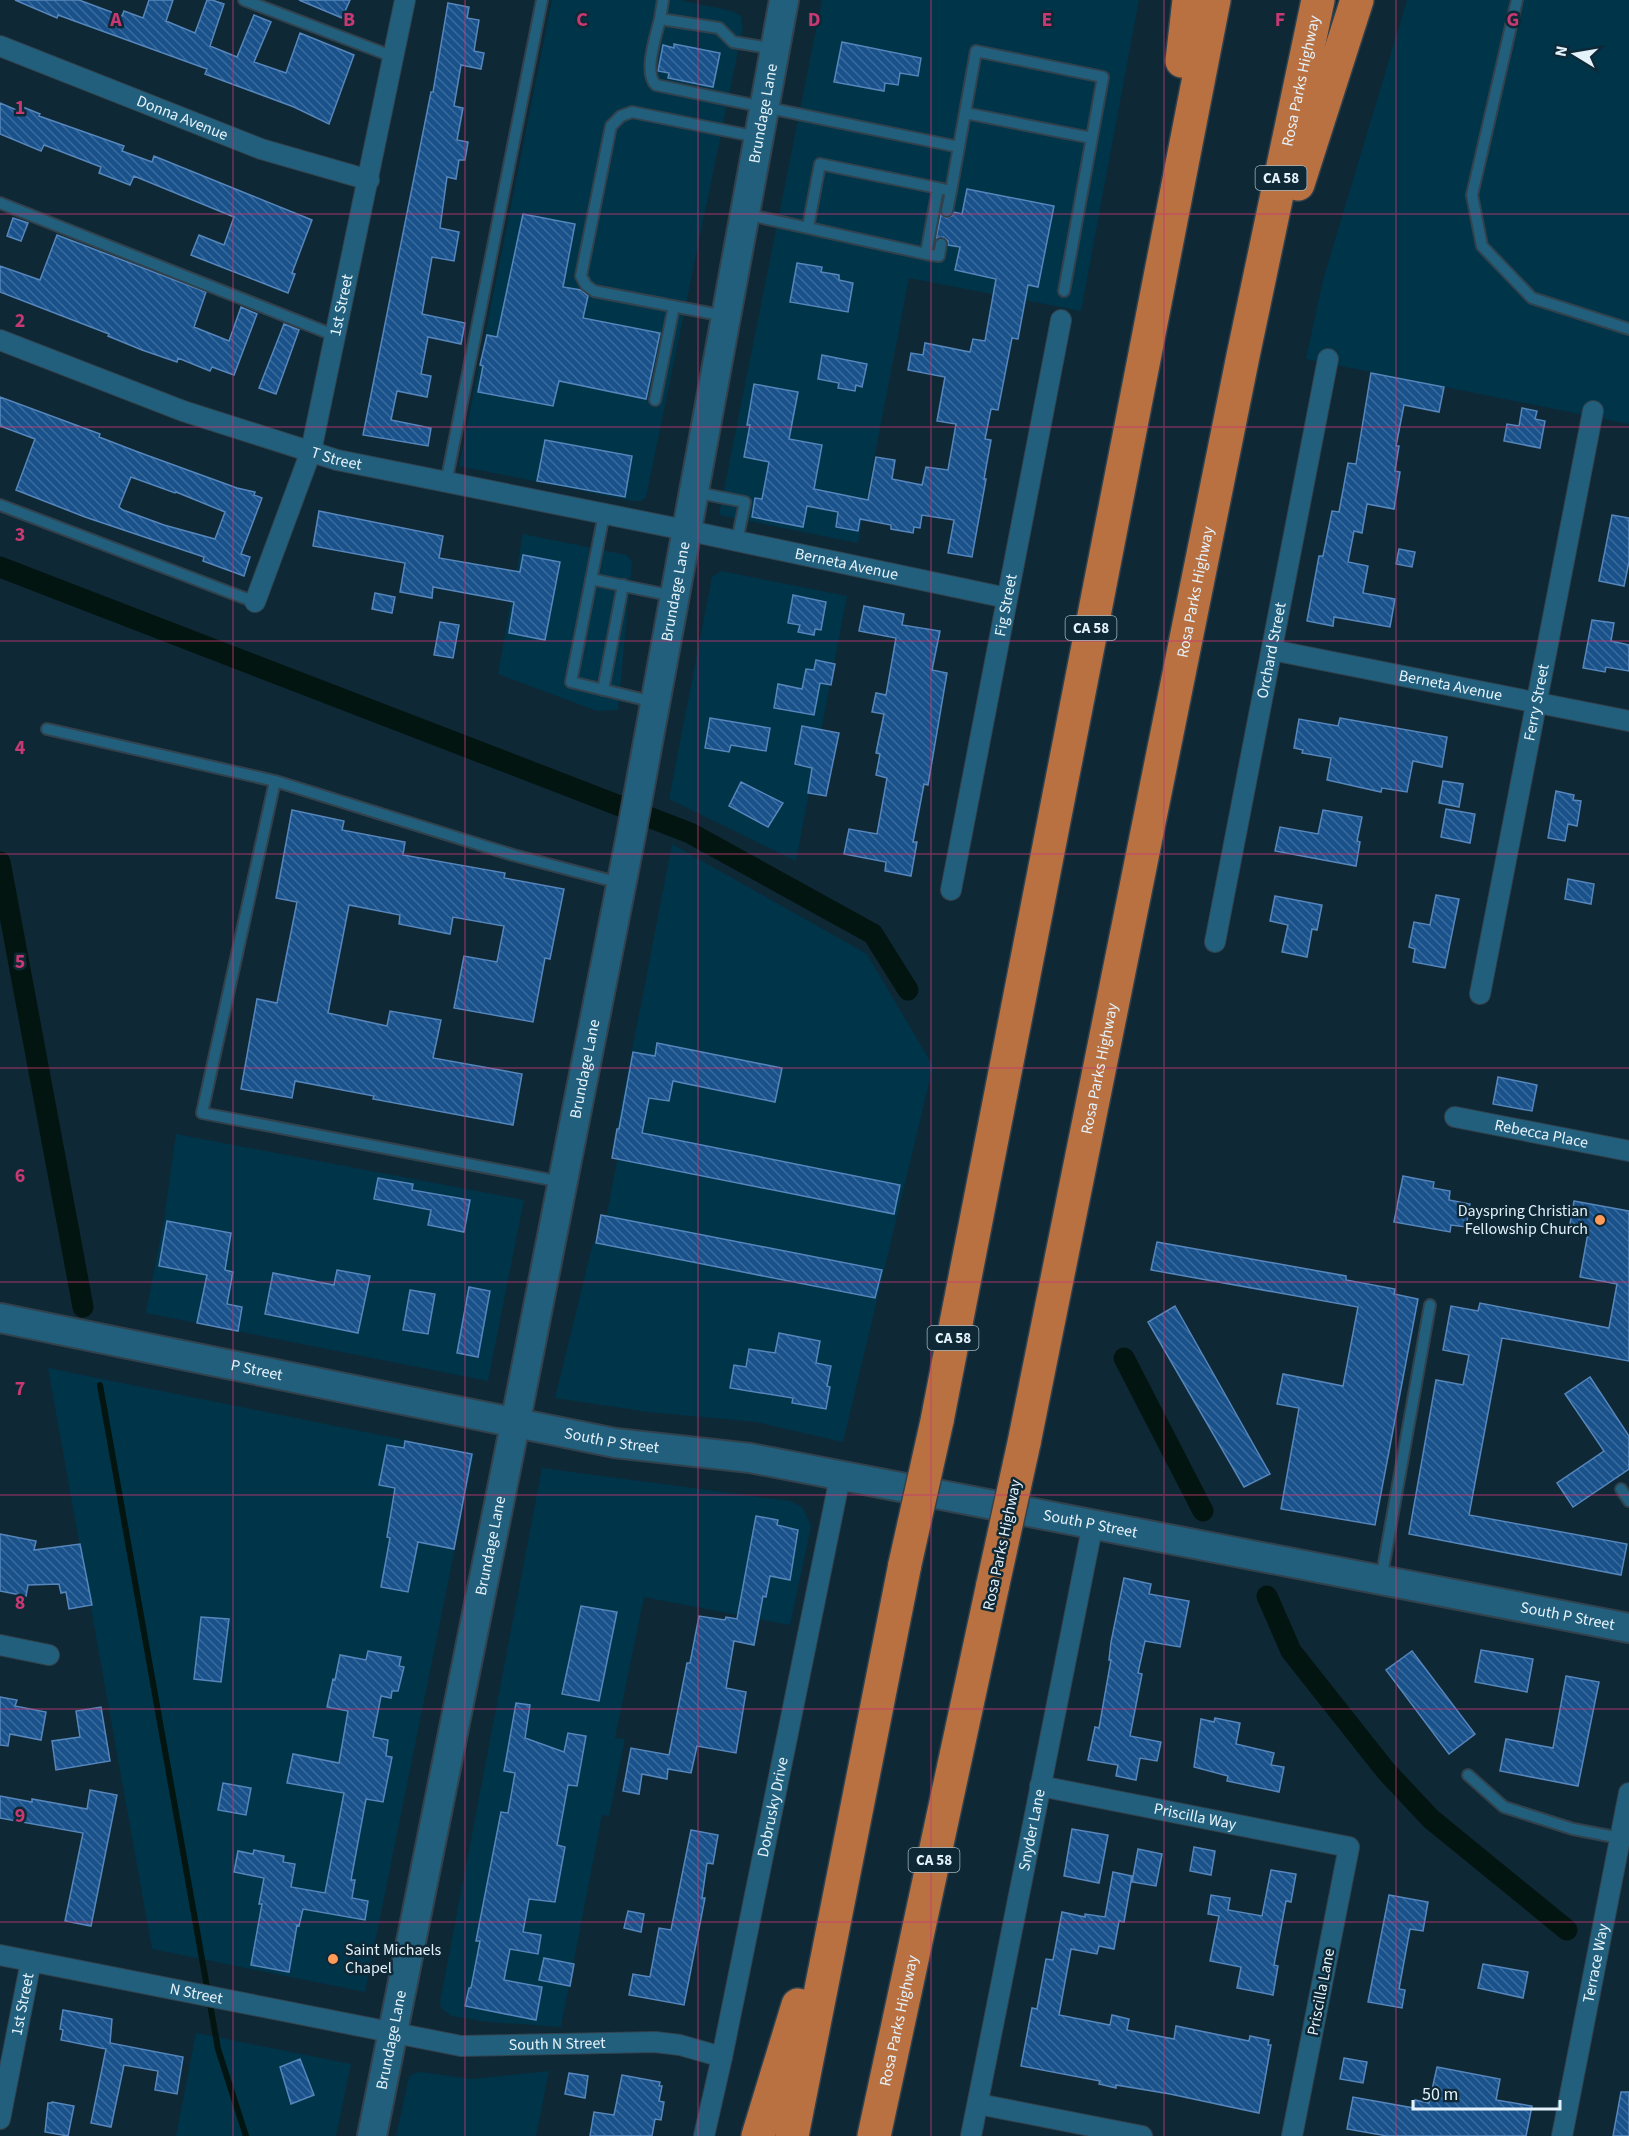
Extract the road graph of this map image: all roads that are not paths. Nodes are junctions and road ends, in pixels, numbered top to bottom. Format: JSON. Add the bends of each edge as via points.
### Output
{"nodes":[{"id":1,"x":244,"y":0,"type":"edge"},
{"id":2,"x":405,"y":0,"type":"edge"},
{"id":3,"x":542,"y":0,"type":"edge"},
{"id":4,"x":663,"y":0,"type":"edge"},
{"id":5,"x":784,"y":0,"type":"edge"},
{"id":6,"x":1189,"y":0,"type":"edge"},
{"id":7,"x":1214,"y":0,"type":"edge"},
{"id":8,"x":1318,"y":0,"type":"edge"},
{"id":9,"x":1357,"y":0,"type":"edge"},
{"id":10,"x":1517,"y":0,"type":"edge"},
{"id":11,"x":660,"y":19,"type":"junction"},
{"id":12,"x":0,"y":46,"type":"edge"},
{"id":13,"x":775,"y":50,"type":"junction"},
{"id":14,"x":394,"y":57,"type":"junction"},
{"id":15,"x":685,"y":86,"type":"dead end"},
{"id":16,"x":672,"y":88,"type":"junction"},
{"id":17,"x":699,"y":89,"type":"dead end"},
{"id":18,"x":716,"y":98,"type":"junction"},
{"id":19,"x":764,"y":108,"type":"junction"},
{"id":20,"x":965,"y":113,"type":"junction"},
{"id":21,"x":759,"y":138,"type":"junction"},
{"id":22,"x":1092,"y":138,"type":"junction"},
{"id":23,"x":959,"y":147,"type":"junction"},
{"id":24,"x":369,"y":180,"type":"junction"},
{"id":25,"x":938,"y":188,"type":"junction"},
{"id":26,"x":951,"y":191,"type":"junction"},
{"id":27,"x":0,"y":203,"type":"edge"},
{"id":28,"x":947,"y":211,"type":"dead end"},
{"id":29,"x":744,"y":214,"type":"junction"},
{"id":30,"x":808,"y":227,"type":"junction"},
{"id":31,"x":941,"y":244,"type":"dead end"},
{"id":32,"x":926,"y":254,"type":"junction"},
{"id":33,"x":1064,"y":291,"type":"dead end"},
{"id":34,"x":674,"y":306,"type":"junction"},
{"id":35,"x":725,"y":316,"type":"junction"},
{"id":36,"x":1061,"y":320,"type":"dead end"},
{"id":37,"x":1150,"y":324,"type":"junction"},
{"id":38,"x":1629,"y":329,"type":"edge"},
{"id":39,"x":336,"y":336,"type":"junction"},
{"id":40,"x":0,"y":340,"type":"edge"},
{"id":41,"x":1243,"y":356,"type":"junction"},
{"id":42,"x":1328,"y":359,"type":"dead end"},
{"id":43,"x":655,"y":400,"type":"dead end"},
{"id":44,"x":1593,"y":411,"type":"dead end"},
{"id":45,"x":311,"y":451,"type":"junction"},
{"id":46,"x":446,"y":483,"type":"junction"},
{"id":47,"x":692,"y":491,"type":"junction"},
{"id":48,"x":0,"y":505,"type":"edge"},
{"id":49,"x":604,"y":514,"type":"junction"},
{"id":50,"x":685,"y":530,"type":"junction"},
{"id":51,"x":737,"y":541,"type":"junction"},
{"id":52,"x":591,"y":579,"type":"junction"},
{"id":53,"x":623,"y":585,"type":"junction"},
{"id":54,"x":674,"y":596,"type":"junction"},
{"id":55,"x":1007,"y":598,"type":"junction"},
{"id":56,"x":255,"y":602,"type":"joint"},
{"id":57,"x":1272,"y":650,"type":"junction"},
{"id":58,"x":603,"y":690,"type":"junction"},
{"id":59,"x":654,"y":702,"type":"junction"},
{"id":60,"x":1536,"y":703,"type":"junction"},
{"id":61,"x":1629,"y":721,"type":"edge"},
{"id":62,"x":47,"y":729,"type":"dead end"},
{"id":63,"x":274,"y":781,"type":"junction"},
{"id":64,"x":621,"y":884,"type":"junction"},
{"id":65,"x":951,"y":890,"type":"dead end"},
{"id":66,"x":1215,"y":942,"type":"dead end"},
{"id":67,"x":1480,"y":994,"type":"dead end"},
{"id":68,"x":1455,"y":1117,"type":"dead end"},
{"id":69,"x":1629,"y":1151,"type":"edge"},
{"id":70,"x":562,"y":1182,"type":"junction"},
{"id":71,"x":1431,"y":1305,"type":"dead end"},
{"id":72,"x":0,"y":1318,"type":"edge"},
{"id":73,"x":515,"y":1424,"type":"junction"},
{"id":74,"x":840,"y":1477,"type":"junction"},
{"id":75,"x":1621,"y":1489,"type":"dead end"},
{"id":76,"x":1629,"y":1500,"type":"edge"},
{"id":77,"x":1093,"y":1523,"type":"junction"},
{"id":78,"x":1381,"y":1580,"type":"junction"},
{"id":79,"x":1629,"y":1628,"type":"edge"},
{"id":80,"x":0,"y":1645,"type":"edge"},
{"id":81,"x":49,"y":1655,"type":"dead end"},
{"id":82,"x":1468,"y":1774,"type":"dead end"},
{"id":83,"x":1040,"y":1786,"type":"junction"},
{"id":84,"x":1629,"y":1793,"type":"edge"},
{"id":85,"x":1620,"y":1838,"type":"junction"},
{"id":86,"x":1349,"y":1848,"type":"joint"},
{"id":87,"x":842,"y":1878,"type":"junction"},
{"id":88,"x":0,"y":1955,"type":"edge"},
{"id":89,"x":32,"y":1961,"type":"junction"},
{"id":90,"x":392,"y":2034,"type":"junction"},
{"id":91,"x":722,"y":2056,"type":"junction"},
{"id":92,"x":978,"y":2103,"type":"junction"},
{"id":93,"x":0,"y":2119,"type":"edge"},
{"id":94,"x":372,"y":2136,"type":"edge"},
{"id":95,"x":704,"y":2136,"type":"edge"},
{"id":96,"x":758,"y":2136,"type":"edge"},
{"id":97,"x":792,"y":2136,"type":"edge"},
{"id":98,"x":874,"y":2136,"type":"edge"},
{"id":99,"x":971,"y":2136,"type":"edge"},
{"id":100,"x":1142,"y":2136,"type":"edge"},
{"id":101,"x":1292,"y":2136,"type":"edge"},
{"id":102,"x":1562,"y":2136,"type":"edge"}],
"edges":[{"from":1,"to":14,"type":"lane"},
{"from":2,"to":14,"type":"street","name":"1st Street"},
{"from":3,"to":46,"type":"lane"},
{"from":4,"to":11,"type":"lane"},
{"from":5,"to":13,"type":"main road","name":"Brundage Lane"},
{"from":6,"to":37,"type":"highway"},
{"from":7,"to":37,"type":"highway","number":"CA 58"},
{"from":8,"to":41,"type":"highway","name":"Rosa Parks Highway","number":"CA 58"},
{"from":9,"to":41,"type":"highway"},
{"from":10,"to":38,"type":"lane","via":[[1472,195],[1482,246],[1532,298]]},
{"from":11,"to":13,"type":"lane","via":[[719,28],[733,42]]},
{"from":11,"to":16,"type":"lane","via":[[649,69],[652,82]]},
{"from":12,"to":24,"type":"street","name":"Donna Avenue","via":[[261,149]]},
{"from":13,"to":19,"type":"main road","name":"Brundage Lane"},
{"from":14,"to":24,"type":"street","name":"1st Street"},
{"from":15,"to":16,"type":"lane"},
{"from":16,"to":18,"type":"lane"},
{"from":17,"to":18,"type":"lane"},
{"from":18,"to":19,"type":"lane"},
{"from":19,"to":21,"type":"main road","name":"Brundage Lane"},
{"from":19,"to":23,"type":"lane"},
{"from":20,"to":22,"type":"lane"},
{"from":20,"to":22,"type":"lane","via":[[976,51],[1103,77]]},
{"from":20,"to":23,"type":"lane"},
{"from":21,"to":29,"type":"main road","name":"Brundage Lane"},
{"from":21,"to":34,"type":"lane","via":[[632,112],[611,126],[581,276],[594,291]]},
{"from":22,"to":33,"type":"lane"},
{"from":23,"to":26,"type":"lane"},
{"from":24,"to":39,"type":"street","name":"1st Street"},
{"from":25,"to":26,"type":"lane"},
{"from":25,"to":30,"type":"lane","via":[[819,164]]},
{"from":25,"to":32,"type":"lane"},
{"from":26,"to":28,"type":"lane"},
{"from":27,"to":39,"type":"lane"},
{"from":29,"to":30,"type":"lane"},
{"from":29,"to":35,"type":"main road","name":"Brundage Lane"},
{"from":30,"to":32,"type":"lane"},
{"from":31,"to":32,"type":"lane","via":[[939,256]]},
{"from":34,"to":35,"type":"lane"},
{"from":34,"to":43,"type":"lane"},
{"from":35,"to":47,"type":"main road","name":"Brundage Lane"},
{"from":36,"to":55,"type":"street","name":"Fig Street"},
{"from":37,"to":87,"type":"highway","number":"CA 58","bridge":true,"via":[[937,1421]]},
{"from":39,"to":45,"type":"street","name":"1st Street"},
{"from":40,"to":45,"type":"street","name":"T Street","via":[[183,411]]},
{"from":41,"to":98,"type":"highway","name":"Rosa Parks Highway","number":"CA 58","bridge":true,"via":[[1024,1443]]},
{"from":42,"to":57,"type":"street","name":"Orchard Street"},
{"from":44,"to":60,"type":"street","name":"Ferry Street"},
{"from":45,"to":46,"type":"street","name":"T Street"},
{"from":45,"to":56,"type":"street","name":"1st Street"},
{"from":46,"to":49,"type":"street","name":"T Street"},
{"from":47,"to":50,"type":"main road","name":"Brundage Lane"},
{"from":47,"to":51,"type":"lane","via":[[745,502]]},
{"from":48,"to":56,"type":"lane"},
{"from":49,"to":50,"type":"street","name":"T Street"},
{"from":49,"to":52,"type":"lane"},
{"from":50,"to":51,"type":"street","name":"Berneta Avenue"},
{"from":50,"to":54,"type":"main road","name":"Brundage Lane"},
{"from":51,"to":55,"type":"street","name":"Berneta Avenue"},
{"from":52,"to":53,"type":"lane"},
{"from":52,"to":58,"type":"lane","via":[[571,682]]},
{"from":53,"to":54,"type":"lane"},
{"from":53,"to":58,"type":"lane"},
{"from":54,"to":59,"type":"main road","name":"Brundage Lane"},
{"from":55,"to":65,"type":"street","name":"Fig Street"},
{"from":57,"to":60,"type":"street","name":"Berneta Avenue"},
{"from":57,"to":66,"type":"street","name":"Orchard Street"},
{"from":58,"to":59,"type":"lane"},
{"from":59,"to":64,"type":"main road","name":"Brundage Lane"},
{"from":60,"to":61,"type":"street","name":"Berneta Avenue"},
{"from":60,"to":67,"type":"street","name":"Ferry Street"},
{"from":62,"to":63,"type":"lane"},
{"from":63,"to":64,"type":"lane"},
{"from":63,"to":70,"type":"lane","via":[[202,1113]]},
{"from":64,"to":70,"type":"main road","name":"Brundage Lane"},
{"from":68,"to":69,"type":"street","name":"Rebecca Place"},
{"from":70,"to":73,"type":"main road","name":"Brundage Lane"},
{"from":71,"to":78,"type":"lane"},
{"from":72,"to":73,"type":"main road","name":"P Street"},
{"from":73,"to":74,"type":"main road","name":"South P Street","via":[[615,1443],[750,1458]]},
{"from":73,"to":90,"type":"main road","name":"Brundage Lane"},
{"from":74,"to":77,"type":"main road","name":"South P Street"},
{"from":74,"to":91,"type":"street","name":"Dobrusky Drive"},
{"from":75,"to":76,"type":"lane"},
{"from":77,"to":78,"type":"main road","name":"South P Street"},
{"from":77,"to":83,"type":"street","name":"Snyder Lane"},
{"from":78,"to":79,"type":"main road","name":"South P Street"},
{"from":80,"to":81,"type":"street"},
{"from":82,"to":85,"type":"lane","via":[[1504,1807],[1573,1829]]},
{"from":83,"to":86,"type":"street","name":"Priscilla Way"},
{"from":83,"to":92,"type":"street","name":"Snyder Lane"},
{"from":84,"to":85,"type":"street","name":"Terrace Way"},
{"from":85,"to":102,"type":"street","name":"Terrace Way"},
{"from":86,"to":101,"type":"street","name":"Priscilla Lane"},
{"from":87,"to":96,"type":"highway"},
{"from":87,"to":97,"type":"highway","number":"CA 58"},
{"from":88,"to":89,"type":"street","name":"N Street"},
{"from":89,"to":90,"type":"street","name":"N Street"},
{"from":89,"to":93,"type":"street","name":"1st Street"},
{"from":90,"to":91,"type":"street","name":"South N Street","via":[[472,2047],[655,2042]]},
{"from":90,"to":94,"type":"main road","name":"Brundage Lane"},
{"from":91,"to":95,"type":"street","name":"Dobrusky Drive"},
{"from":92,"to":99,"type":"street","name":"Snyder Lane"},
{"from":92,"to":100,"type":"street"}]}
